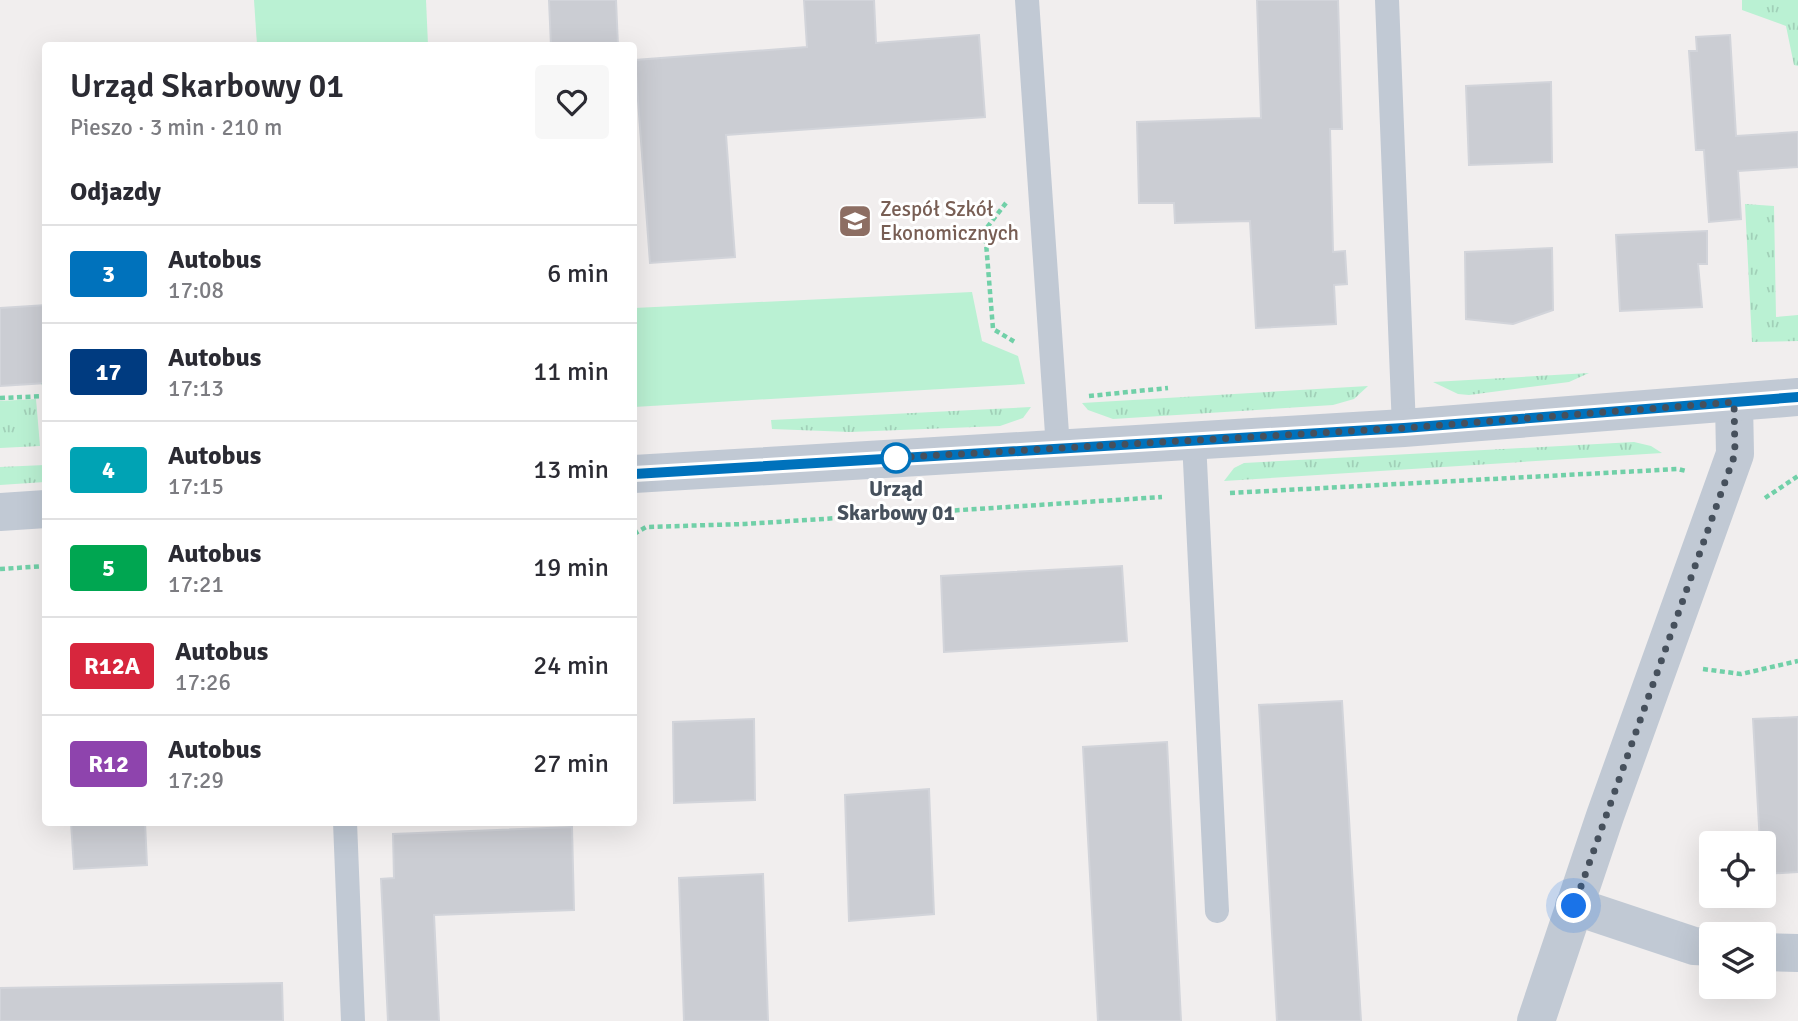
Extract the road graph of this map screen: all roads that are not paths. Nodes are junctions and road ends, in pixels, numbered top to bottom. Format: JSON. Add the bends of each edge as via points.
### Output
{"nodes":[{"id":1,"x":1027,"y":0,"type":"edge"},
{"id":2,"x":1387,"y":0,"type":"edge"},
{"id":3,"x":1798,"y":397,"type":"edge"},
{"id":4,"x":1734,"y":402,"type":"junction"},
{"id":5,"x":1404,"y":428,"type":"junction"},
{"id":6,"x":1194,"y":440,"type":"junction"},
{"id":7,"x":1058,"y":448,"type":"junction"},
{"id":8,"x":637,"y":474,"type":"edge"},
{"id":9,"x":42,"y":509,"type":"edge"},
{"id":10,"x":0,"y":512,"type":"edge"},
{"id":11,"x":345,"y":826,"type":"edge"},
{"id":12,"x":1574,"y":906,"type":"junction"},
{"id":13,"x":1217,"y":911,"type":"dead end"},
{"id":14,"x":1699,"y":946,"type":"edge"},
{"id":15,"x":1776,"y":952,"type":"edge"},
{"id":16,"x":1798,"y":953,"type":"edge"},
{"id":17,"x":353,"y":1021,"type":"edge"},
{"id":18,"x":1536,"y":1021,"type":"edge"}],
"edges":[{"from":1,"to":7,"type":"lane"},
{"from":2,"to":5,"type":"lane"},
{"from":3,"to":4,"type":"street"},
{"from":4,"to":5,"type":"street"},
{"from":4,"to":12,"type":"street","via":[[1735,454]]},
{"from":5,"to":6,"type":"street"},
{"from":6,"to":7,"type":"street"},
{"from":6,"to":13,"type":"lane"},
{"from":7,"to":8,"type":"street"},
{"from":9,"to":10,"type":"street"},
{"from":11,"to":17,"type":"lane"},
{"from":12,"to":14,"type":"street"},
{"from":12,"to":18,"type":"street"},
{"from":15,"to":16,"type":"street"}]}
